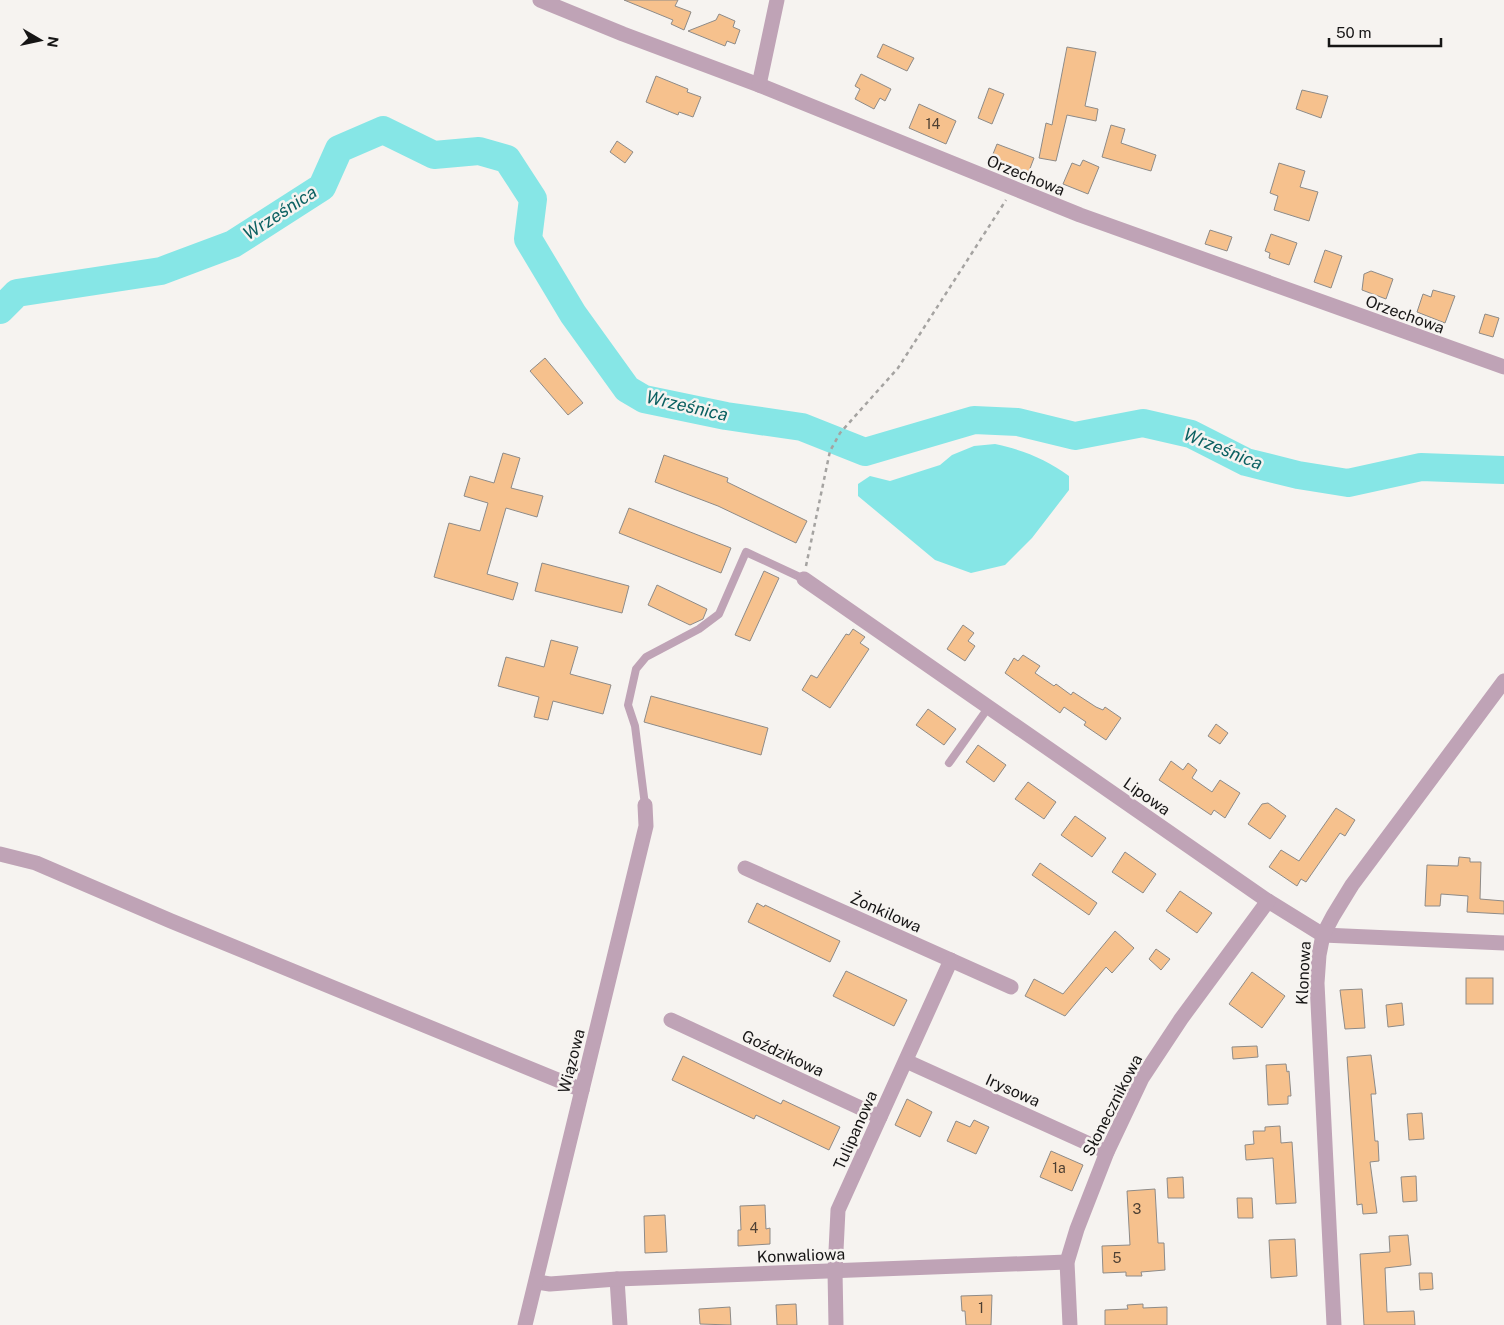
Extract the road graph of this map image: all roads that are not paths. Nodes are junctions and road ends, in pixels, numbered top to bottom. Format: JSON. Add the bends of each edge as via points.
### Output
{"nodes":[{"id":1,"x":540,"y":0,"type":"edge"},
{"id":2,"x":777,"y":0,"type":"edge"},
{"id":3,"x":759,"y":84,"type":"junction"},
{"id":4,"x":1504,"y":367,"type":"edge"},
{"id":5,"x":804,"y":580,"type":"joint"},
{"id":6,"x":1504,"y":681,"type":"edge"},
{"id":7,"x":988,"y":708,"type":"junction"},
{"id":8,"x":949,"y":763,"type":"dead end"},
{"id":9,"x":646,"y":805,"type":"joint"},
{"id":10,"x":0,"y":854,"type":"edge"},
{"id":11,"x":746,"y":868,"type":"dead end"},
{"id":12,"x":1268,"y":902,"type":"junction"},
{"id":13,"x":1323,"y":935,"type":"junction"},
{"id":14,"x":1504,"y":943,"type":"edge"},
{"id":15,"x":951,"y":960,"type":"junction"},
{"id":16,"x":1011,"y":987,"type":"dead end"},
{"id":17,"x":671,"y":1020,"type":"dead end"},
{"id":18,"x":906,"y":1061,"type":"junction"},
{"id":19,"x":582,"y":1090,"type":"junction"},
{"id":20,"x":880,"y":1117,"type":"junction"},
{"id":21,"x":1107,"y":1152,"type":"junction"},
{"id":22,"x":1067,"y":1262,"type":"junction"},
{"id":23,"x":835,"y":1271,"type":"junction"},
{"id":24,"x":617,"y":1279,"type":"junction"},
{"id":25,"x":537,"y":1282,"type":"junction"},
{"id":26,"x":525,"y":1325,"type":"edge"},
{"id":27,"x":620,"y":1325,"type":"edge"},
{"id":28,"x":836,"y":1325,"type":"edge"},
{"id":29,"x":1070,"y":1325,"type":"edge"},
{"id":30,"x":1334,"y":1325,"type":"edge"}],
"edges":[{"from":1,"to":3,"type":"street","name":"Orzechowa"},
{"from":2,"to":3,"type":"street"},
{"from":3,"to":4,"type":"street","name":"Orzechowa","via":[[1080,215]]},
{"from":5,"to":7,"type":"street","name":"Lipowa"},
{"from":5,"to":9,"type":"lane","via":[[746,552],[718,614],[699,629],[646,657],[636,670],[628,705],[635,726]]},
{"from":6,"to":13,"type":"street","name":"Klonowa","via":[[1352,885]]},
{"from":7,"to":8,"type":"lane"},
{"from":7,"to":12,"type":"street","name":"Lipowa"},
{"from":9,"to":19,"type":"street","name":"Wiązowa","via":[[646,826]]},
{"from":10,"to":19,"type":"street","via":[[36,863]]},
{"from":11,"to":15,"type":"street","name":"Żonkilowa"},
{"from":12,"to":13,"type":"street","name":"Lipowa"},
{"from":12,"to":21,"type":"street","name":"Słonecznikowa","via":[[1181,1019],[1142,1078]]},
{"from":13,"to":14,"type":"street","name":"Lipowa"},
{"from":13,"to":30,"type":"street","name":"Klonowa","via":[[1317,983]]},
{"from":15,"to":16,"type":"street","name":"Żonkilowa"},
{"from":15,"to":18,"type":"street","name":"Tulipanowa"},
{"from":17,"to":20,"type":"street","name":"Goździkowa"},
{"from":18,"to":20,"type":"street","name":"Tulipanowa"},
{"from":18,"to":21,"type":"street","name":"Irysowa"},
{"from":19,"to":25,"type":"street","name":"Wiązowa"},
{"from":20,"to":23,"type":"street","name":"Tulipanowa","via":[[838,1210]]},
{"from":21,"to":22,"type":"street","name":"Słonecznikowa"},
{"from":22,"to":23,"type":"street","name":"Konwaliowa"},
{"from":22,"to":29,"type":"street","name":"Słonecznikowa"},
{"from":23,"to":24,"type":"street","name":"Konwaliowa"},
{"from":23,"to":28,"type":"street","name":"Tulipanowa"},
{"from":24,"to":25,"type":"street","name":"Konwaliowa"},
{"from":24,"to":27,"type":"street"},
{"from":25,"to":26,"type":"street","name":"Wiązowa"}]}
